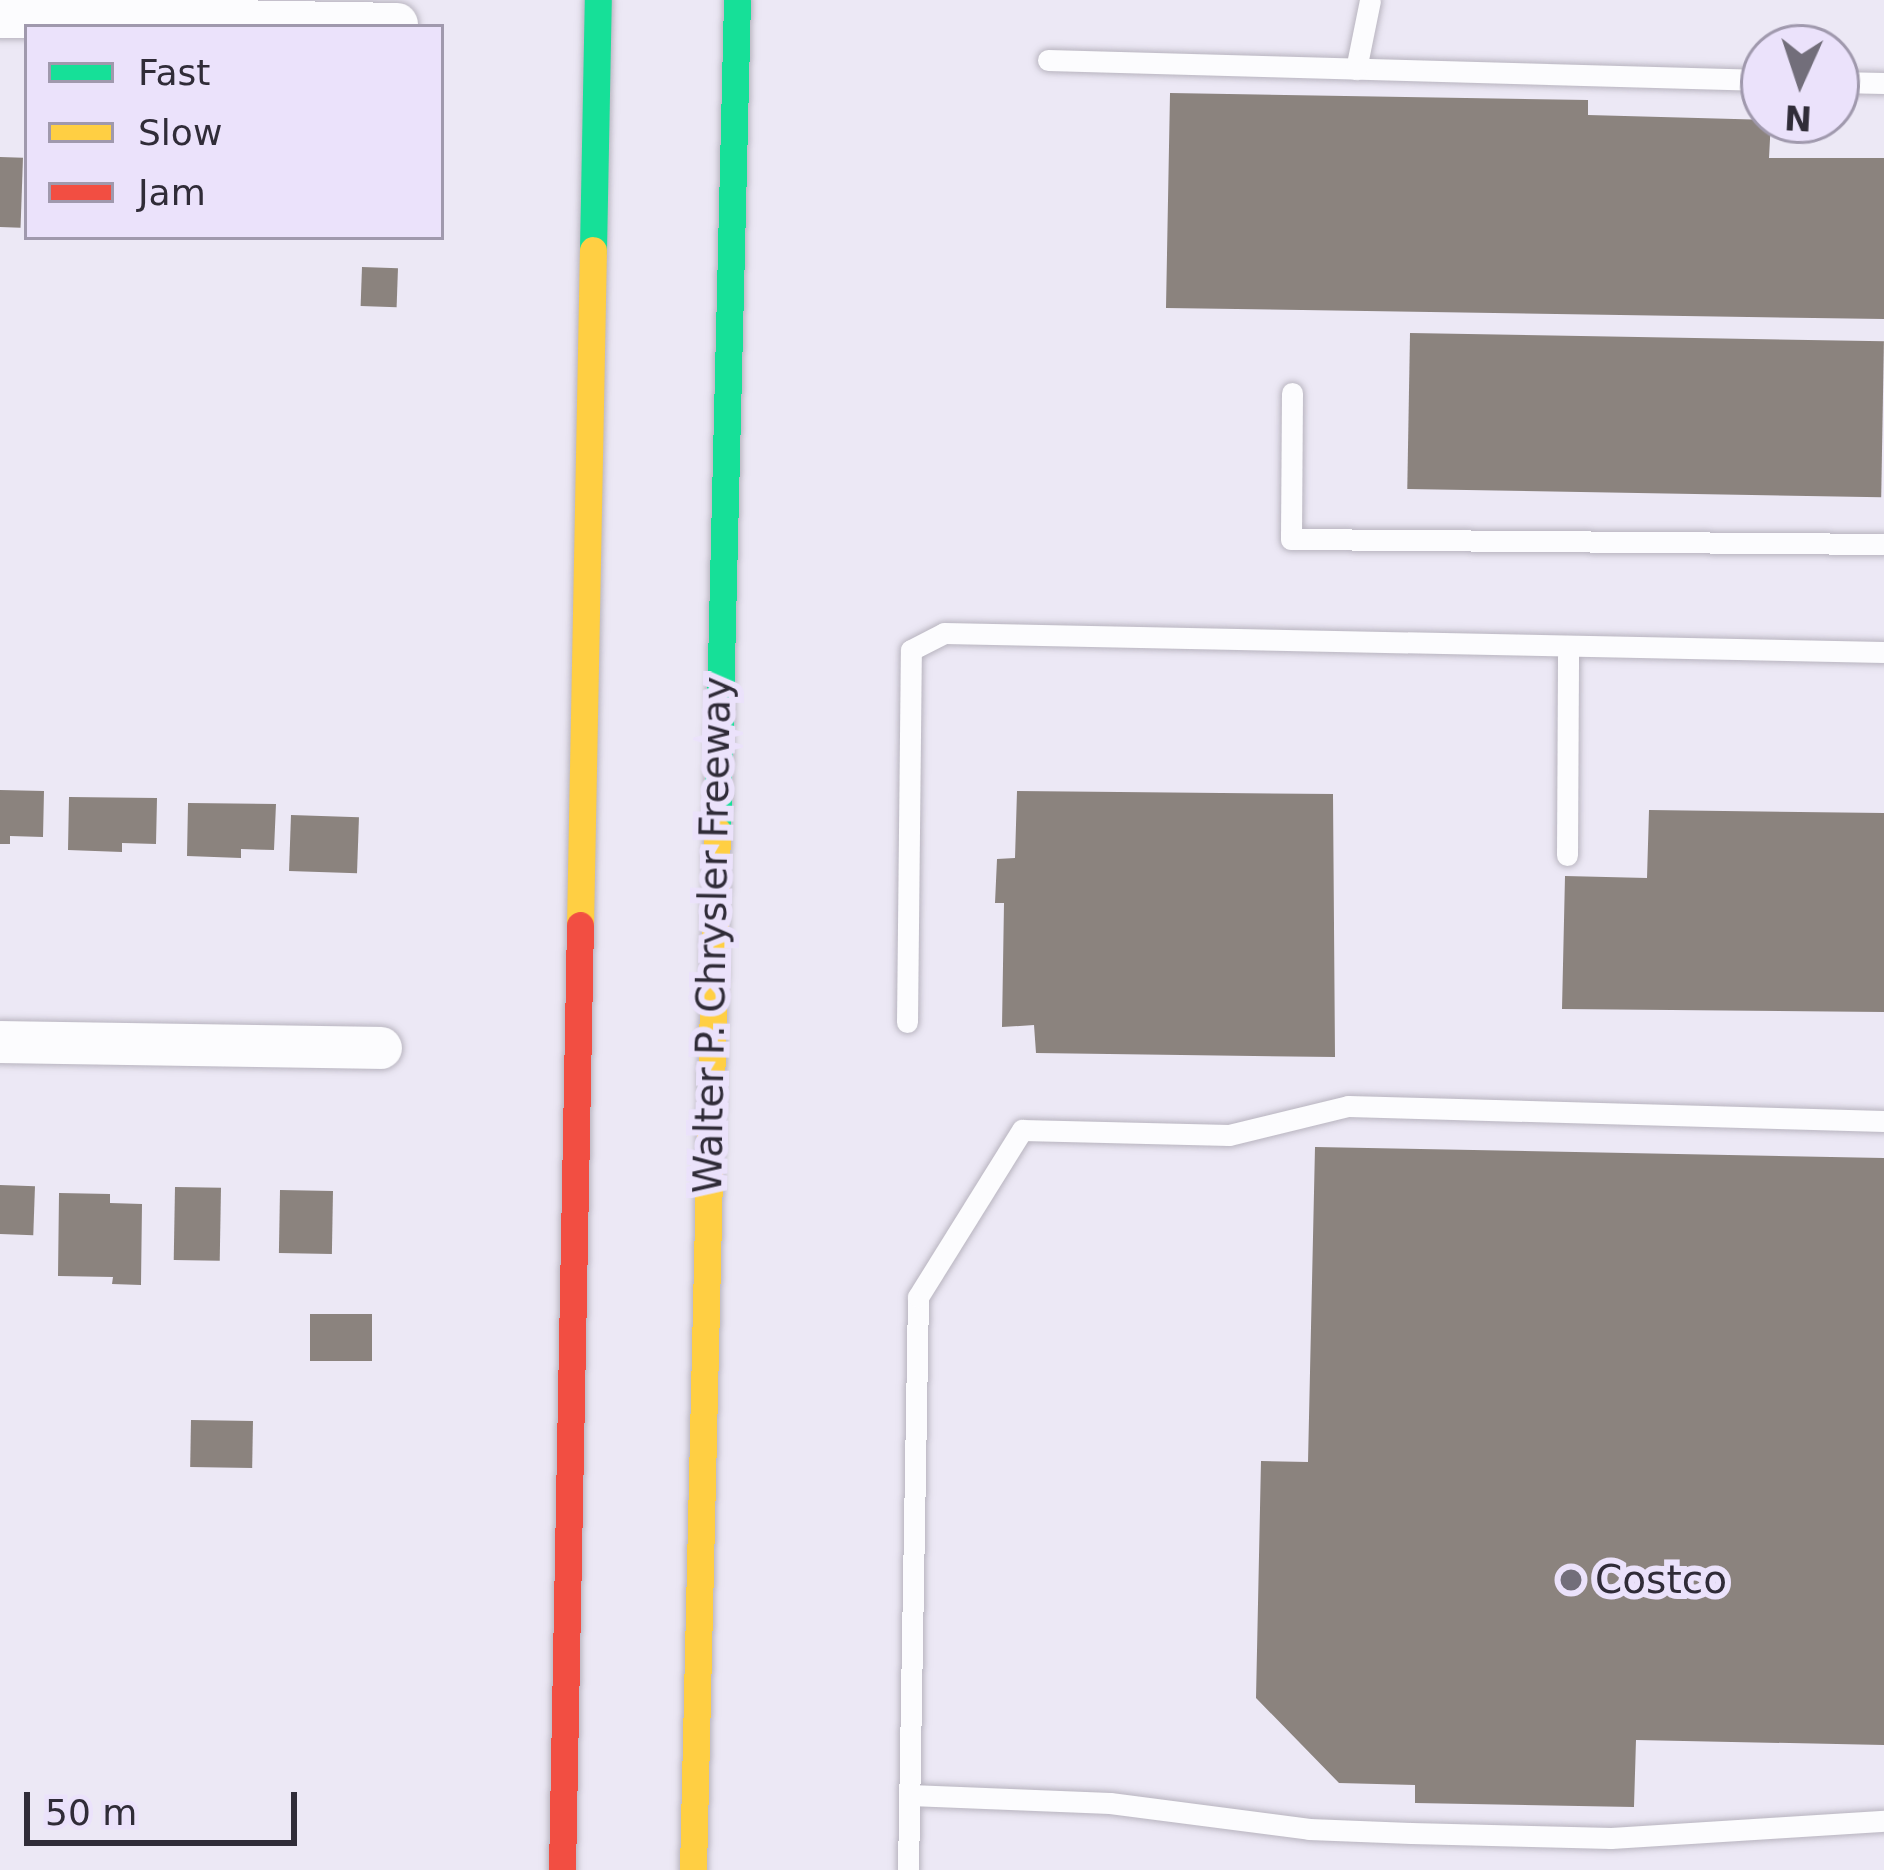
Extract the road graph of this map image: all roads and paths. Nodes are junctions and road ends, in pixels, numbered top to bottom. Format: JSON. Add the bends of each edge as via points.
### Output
{"nodes":[{"id":1,"x":598,"y":0,"type":"edge"},
{"id":2,"x":736,"y":0,"type":"edge"},
{"id":3,"x":1370,"y":0,"type":"edge"},
{"id":4,"x":0,"y":17,"type":"edge"},
{"id":5,"x":397,"y":24,"type":"dead end"},
{"id":6,"x":1048,"y":60,"type":"dead end"},
{"id":7,"x":1356,"y":69,"type":"junction"},
{"id":8,"x":1740,"y":79,"type":"edge"},
{"id":9,"x":1292,"y":393,"type":"dead end"},
{"id":10,"x":1884,"y":544,"type":"edge"},
{"id":11,"x":1568,"y":646,"type":"junction"},
{"id":12,"x":1884,"y":652,"type":"edge"},
{"id":13,"x":1567,"y":854,"type":"dead end"},
{"id":14,"x":907,"y":1022,"type":"dead end"},
{"id":15,"x":0,"y":1042,"type":"edge"},
{"id":16,"x":381,"y":1048,"type":"dead end"},
{"id":17,"x":1884,"y":1121,"type":"edge"},
{"id":18,"x":910,"y":1795,"type":"junction"},
{"id":19,"x":1884,"y":1821,"type":"edge"},
{"id":20,"x":562,"y":1870,"type":"edge"},
{"id":21,"x":693,"y":1870,"type":"edge"},
{"id":22,"x":908,"y":1870,"type":"edge"}],
"edges":[{"from":1,"to":20,"type":"highway"},
{"from":2,"to":21,"type":"highway","name":"Walter P. Chrysler Freeway"},
{"from":3,"to":7,"type":"lane"},
{"from":4,"to":5,"type":"street"},
{"from":6,"to":7,"type":"lane"},
{"from":7,"to":8,"type":"lane"},
{"from":9,"to":10,"type":"lane","via":[[1291,539]]},
{"from":11,"to":12,"type":"lane"},
{"from":11,"to":13,"type":"lane"},
{"from":11,"to":14,"type":"lane","via":[[944,633],[911,650]]},
{"from":15,"to":16,"type":"street"},
{"from":17,"to":18,"type":"lane","via":[[1348,1106],[1229,1135],[1022,1130],[918,1297]]},
{"from":18,"to":19,"type":"lane","via":[[1110,1803],[1309,1829],[1411,1833],[1611,1838]]},
{"from":18,"to":22,"type":"lane"}]}
